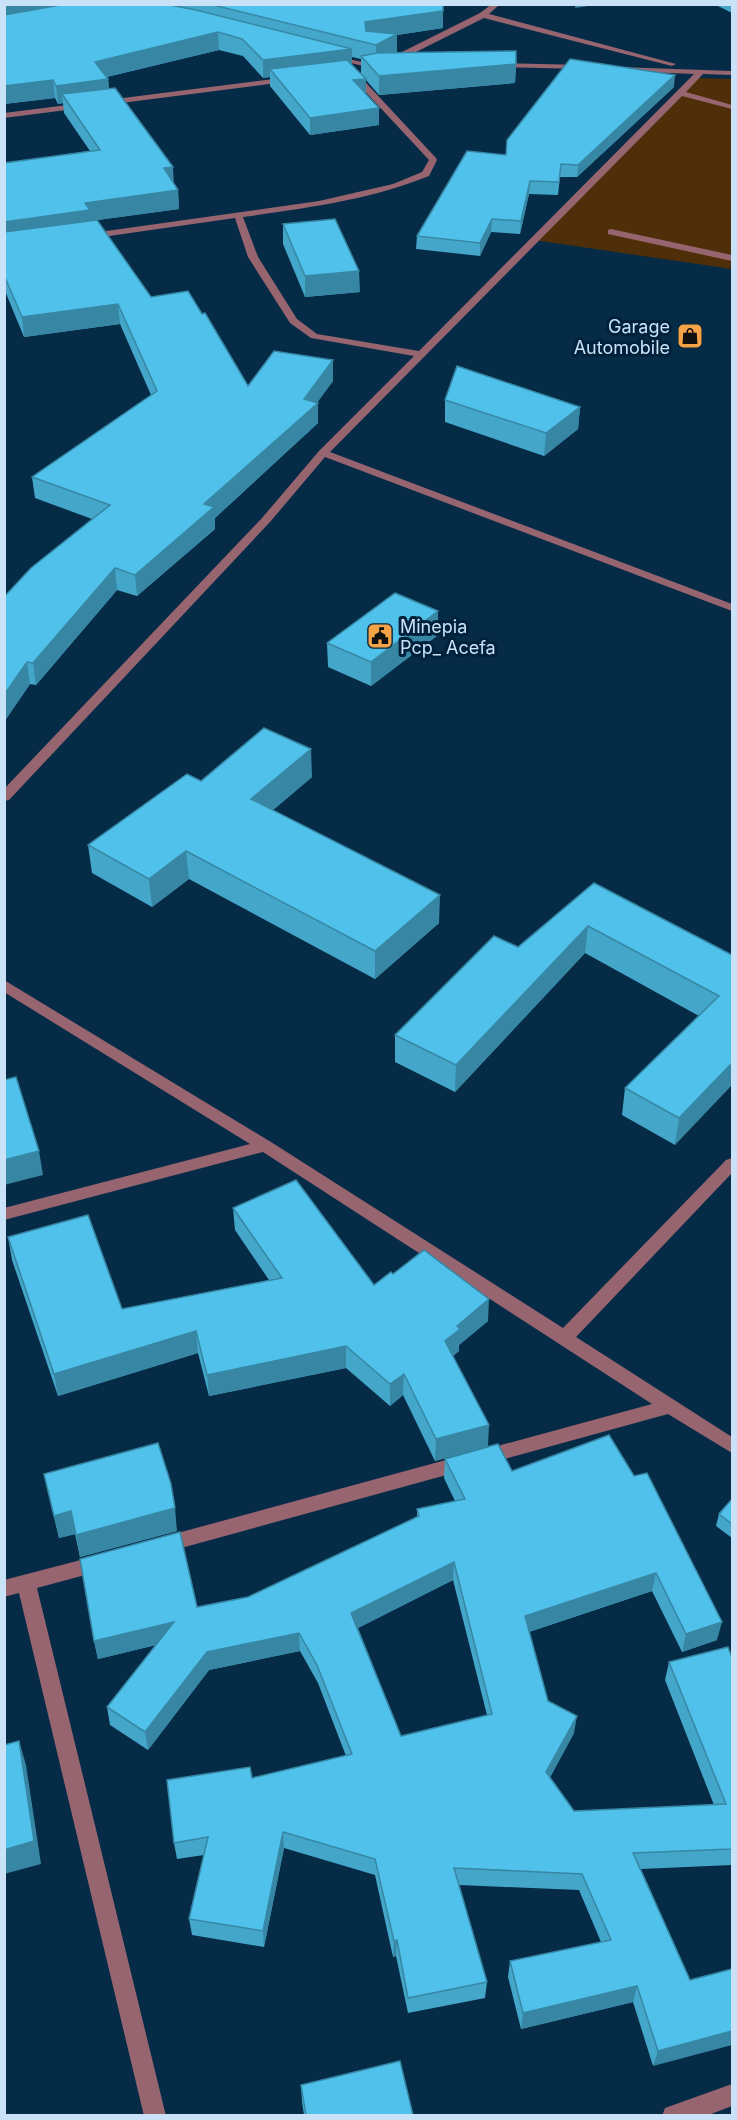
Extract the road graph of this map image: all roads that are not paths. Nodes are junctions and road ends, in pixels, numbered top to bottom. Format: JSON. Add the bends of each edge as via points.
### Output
{"nodes":[{"id":1,"x":497,"y":4,"type":"edge"},
{"id":2,"x":483,"y":15,"type":"junction"},
{"id":3,"x":322,"y":55,"type":"edge"},
{"id":4,"x":484,"y":65,"type":"edge"},
{"id":5,"x":398,"y":67,"type":"edge"},
{"id":6,"x":377,"y":68,"type":"junction"},
{"id":7,"x":597,"y":68,"type":"edge"},
{"id":8,"x":609,"y":68,"type":"edge"},
{"id":9,"x":350,"y":71,"type":"junction"},
{"id":10,"x":701,"y":72,"type":"junction"},
{"id":11,"x":339,"y":73,"type":"edge"},
{"id":12,"x":732,"y":73,"type":"edge"},
{"id":13,"x":304,"y":77,"type":"edge"},
{"id":14,"x":680,"y":93,"type":"junction"},
{"id":15,"x":732,"y":107,"type":"edge"},
{"id":16,"x":4,"y":116,"type":"edge"},
{"id":17,"x":238,"y":215,"type":"junction"},
{"id":18,"x":611,"y":232,"type":"dead end"},
{"id":19,"x":82,"y":236,"type":"edge"},
{"id":20,"x":732,"y":258,"type":"edge"},
{"id":21,"x":422,"y":354,"type":"junction"},
{"id":22,"x":323,"y":453,"type":"junction"},
{"id":23,"x":732,"y":608,"type":"edge"},
{"id":24,"x":4,"y":797,"type":"edge"},
{"id":25,"x":4,"y":985,"type":"edge"},
{"id":26,"x":265,"y":1146,"type":"junction"},
{"id":27,"x":732,"y":1164,"type":"edge"},
{"id":28,"x":4,"y":1214,"type":"edge"},
{"id":29,"x":564,"y":1338,"type":"junction"},
{"id":30,"x":671,"y":1406,"type":"junction"},
{"id":31,"x":732,"y":1446,"type":"edge"},
{"id":32,"x":141,"y":1551,"type":"edge"},
{"id":33,"x":118,"y":1558,"type":"edge"},
{"id":34,"x":26,"y":1583,"type":"junction"},
{"id":35,"x":4,"y":1589,"type":"edge"},
{"id":36,"x":732,"y":2095,"type":"edge"},
{"id":37,"x":155,"y":2115,"type":"edge"},
{"id":38,"x":673,"y":2115,"type":"edge"}],
"edges":[{"from":1,"to":2,"type":"street"},
{"from":2,"to":6,"type":"street"},
{"from":2,"to":10,"type":"street"},
{"from":3,"to":6,"type":"street"},
{"from":4,"to":7,"type":"street"},
{"from":5,"to":6,"type":"street"},
{"from":6,"to":9,"type":"street"},
{"from":8,"to":10,"type":"street"},
{"from":9,"to":11,"type":"street"},
{"from":9,"to":17,"type":"street","via":[[433,160],[426,174],[363,195]]},
{"from":10,"to":12,"type":"street"},
{"from":10,"to":14,"type":"street"},
{"from":13,"to":16,"type":"street"},
{"from":14,"to":15,"type":"street"},
{"from":14,"to":21,"type":"street"},
{"from":17,"to":19,"type":"street"},
{"from":17,"to":21,"type":"street","via":[[253,257],[293,321],[314,336]]},
{"from":18,"to":20,"type":"street"},
{"from":21,"to":22,"type":"street"},
{"from":22,"to":23,"type":"street"},
{"from":22,"to":24,"type":"street","via":[[266,519]]},
{"from":25,"to":26,"type":"street"},
{"from":26,"to":28,"type":"street"},
{"from":26,"to":29,"type":"street"},
{"from":27,"to":29,"type":"street"},
{"from":29,"to":30,"type":"street"},
{"from":30,"to":31,"type":"street"},
{"from":30,"to":32,"type":"street"},
{"from":33,"to":34,"type":"street"},
{"from":34,"to":35,"type":"street"},
{"from":34,"to":37,"type":"street"},
{"from":36,"to":38,"type":"street"}]}
